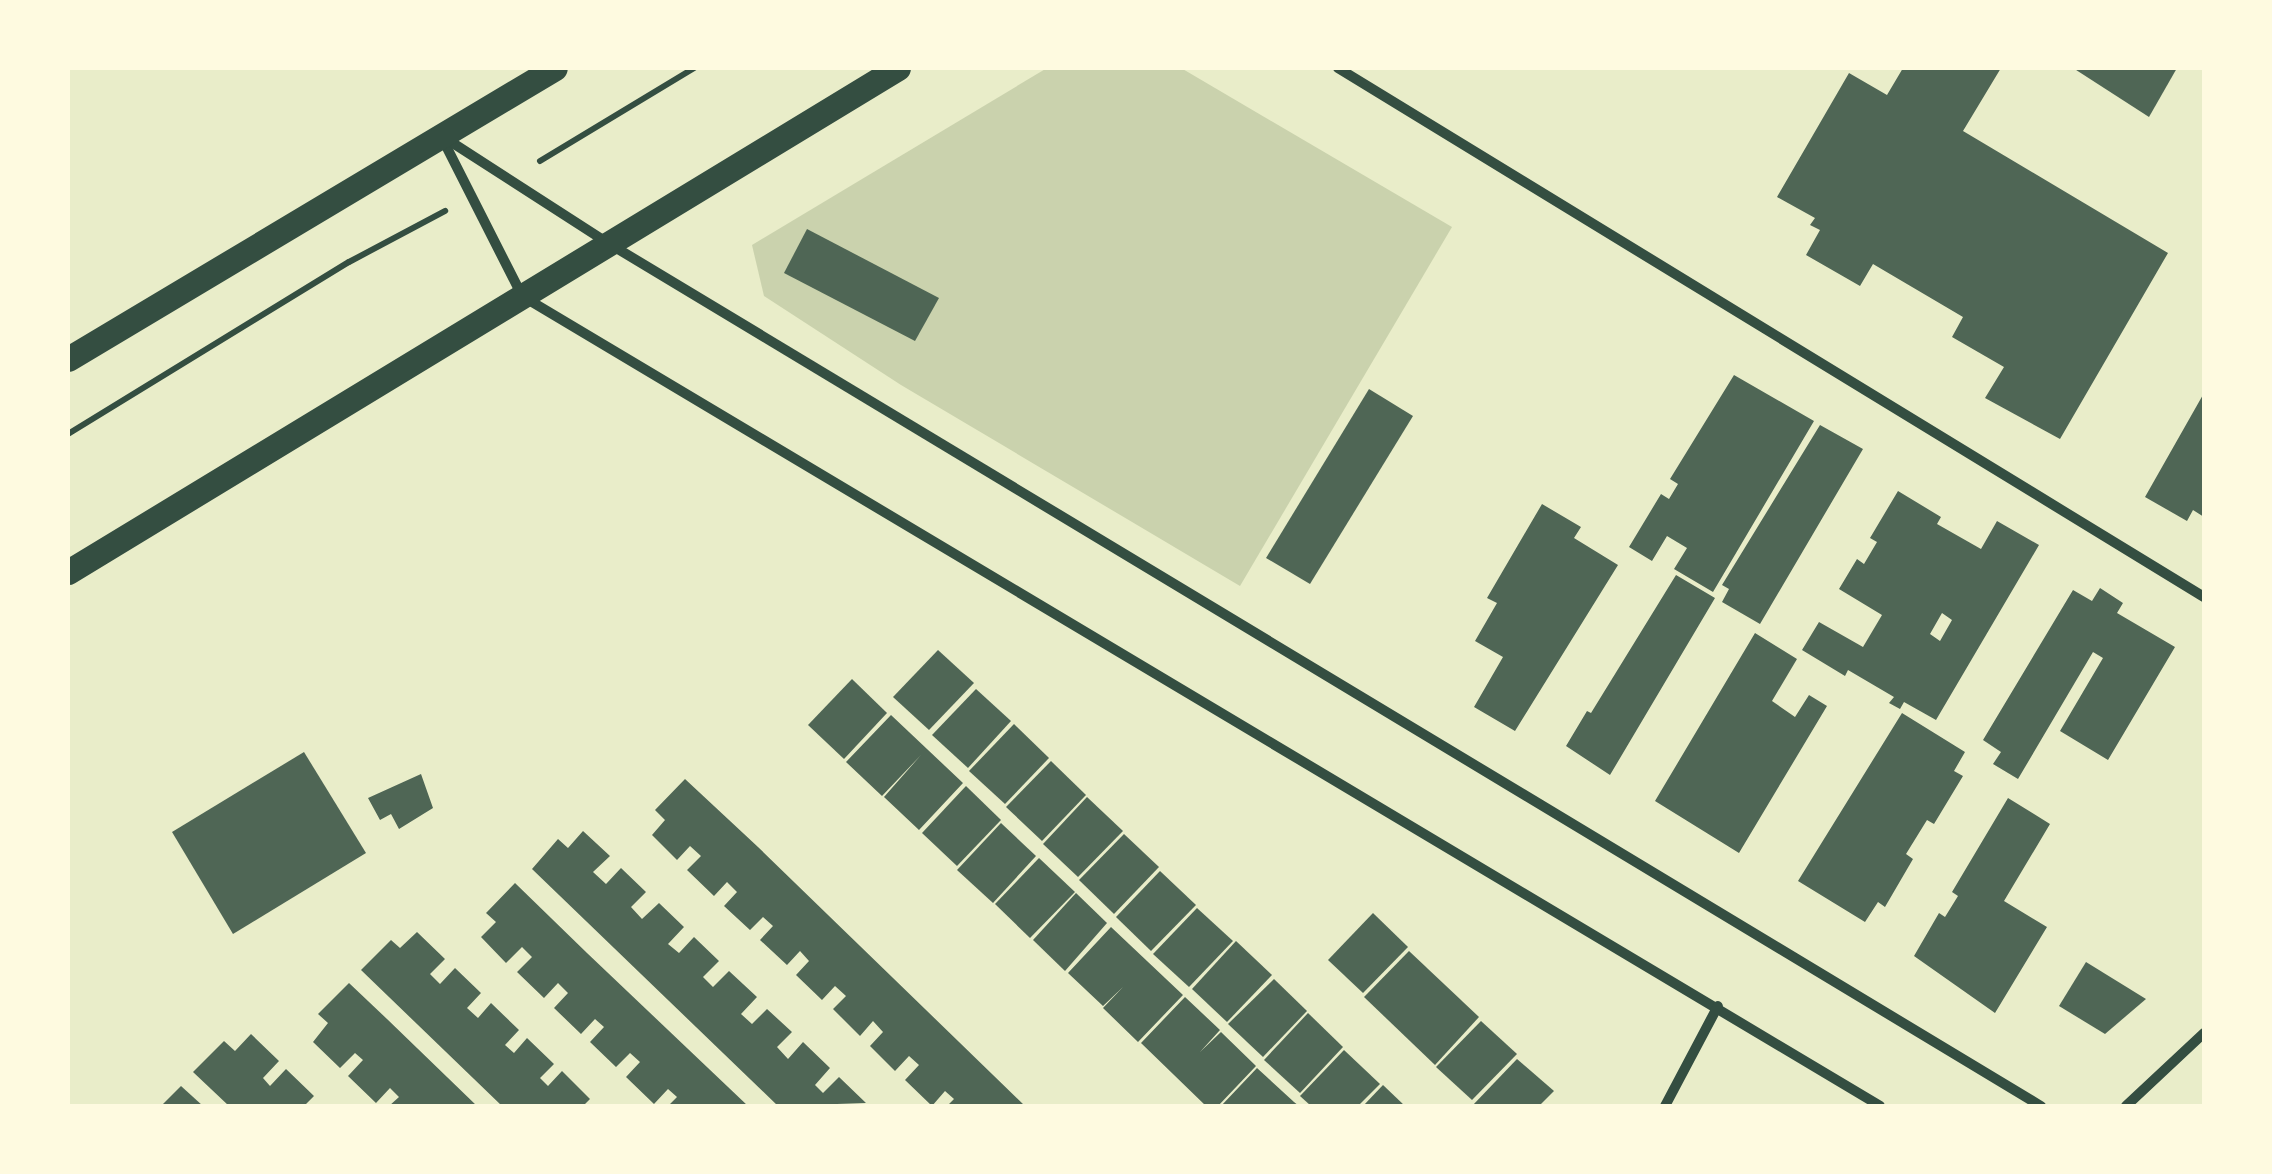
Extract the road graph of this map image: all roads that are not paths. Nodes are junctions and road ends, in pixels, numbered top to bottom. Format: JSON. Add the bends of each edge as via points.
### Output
{"nodes":[{"id":1,"x":555,"y":68,"type":"edge"},
{"id":2,"x":898,"y":68,"type":"edge"},
{"id":3,"x":1338,"y":68,"type":"edge"},
{"id":4,"x":440,"y":135,"type":"junction"},
{"id":5,"x":608,"y":243,"type":"junction"},
{"id":6,"x":522,"y":296,"type":"junction"},
{"id":7,"x":68,"y":359,"type":"edge"},
{"id":8,"x":68,"y":572,"type":"edge"},
{"id":9,"x":2204,"y":597,"type":"edge"},
{"id":10,"x":1718,"y":1006,"type":"junction"},
{"id":11,"x":2204,"y":1032,"type":"edge"},
{"id":12,"x":1665,"y":1106,"type":"edge"},
{"id":13,"x":1880,"y":1106,"type":"edge"},
{"id":14,"x":2041,"y":1106,"type":"edge"},
{"id":15,"x":2126,"y":1106,"type":"edge"}],
"edges":[{"from":1,"to":4,"type":"main road"},
{"from":2,"to":5,"type":"main road"},
{"from":3,"to":9,"type":"street"},
{"from":4,"to":5,"type":"street"},
{"from":4,"to":6,"type":"street"},
{"from":4,"to":7,"type":"main road"},
{"from":5,"to":6,"type":"main road"},
{"from":5,"to":14,"type":"street"},
{"from":6,"to":8,"type":"main road"},
{"from":6,"to":10,"type":"street"},
{"from":10,"to":12,"type":"street"},
{"from":10,"to":13,"type":"street"},
{"from":11,"to":15,"type":"street"}]}
